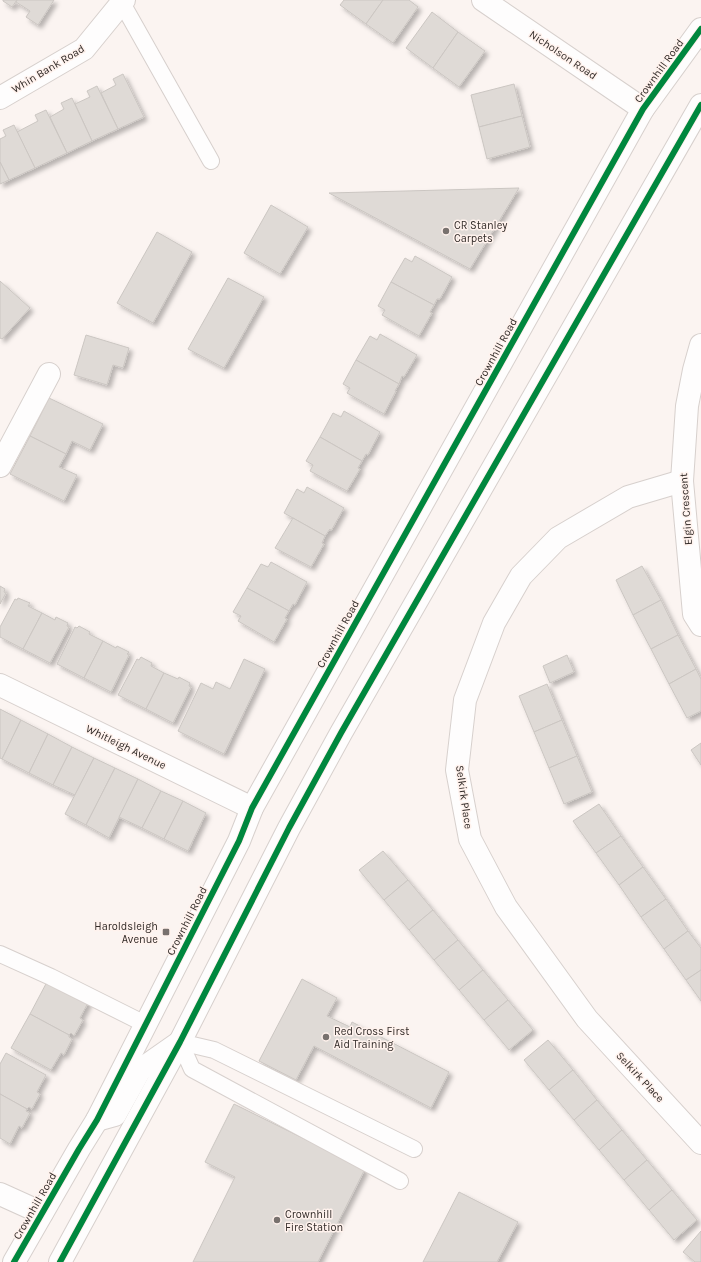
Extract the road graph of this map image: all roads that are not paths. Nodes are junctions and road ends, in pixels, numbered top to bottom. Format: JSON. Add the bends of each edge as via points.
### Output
{"nodes":[{"id":1,"x":483,"y":0,"type":"edge"},
{"id":2,"x":123,"y":2,"type":"edge"},
{"id":3,"x":701,"y":29,"type":"edge"},
{"id":4,"x":0,"y":98,"type":"edge"},
{"id":5,"x":701,"y":106,"type":"edge"},
{"id":6,"x":643,"y":109,"type":"junction"},
{"id":7,"x":211,"y":161,"type":"dead end"},
{"id":8,"x":701,"y":345,"type":"edge"},
{"id":9,"x":49,"y":374,"type":"dead end"},
{"id":10,"x":0,"y":466,"type":"edge"},
{"id":11,"x":682,"y":480,"type":"junction"},
{"id":12,"x":701,"y":625,"type":"edge"},
{"id":13,"x":0,"y":686,"type":"edge"},
{"id":14,"x":252,"y":808,"type":"junction"},
{"id":15,"x":0,"y":954,"type":"edge"},
{"id":16,"x":145,"y":1024,"type":"junction"},
{"id":17,"x":180,"y":1042,"type":"junction"},
{"id":18,"x":97,"y":1120,"type":"junction"},
{"id":19,"x":701,"y":1143,"type":"edge"},
{"id":20,"x":414,"y":1149,"type":"dead end"},
{"id":21,"x":400,"y":1182,"type":"dead end"},
{"id":22,"x":0,"y":1194,"type":"edge"},
{"id":23,"x":42,"y":1213,"type":"junction"},
{"id":24,"x":14,"y":1262,"type":"edge"},
{"id":25,"x":60,"y":1262,"type":"edge"}],
"edges":[{"from":1,"to":6,"type":"main road","name":"Nicholson Road"},
{"from":2,"to":4,"type":"main road","name":"Whin Bank Road","via":[[84,49]]},
{"from":2,"to":7,"type":"lane"},
{"from":3,"to":6,"type":"main road","name":"Crownhill Road"},
{"from":5,"to":17,"type":"main road","via":[[341,733],[289,828]]},
{"from":6,"to":14,"type":"main road","name":"Crownhill Road"},
{"from":8,"to":11,"type":"main road","name":"Elgin Crescent","via":[[687,406]]},
{"from":9,"to":10,"type":"main road"},
{"from":11,"to":12,"type":"main road","name":"Elgin Crescent","via":[[694,614]]},
{"from":11,"to":19,"type":"main road","name":"Selkirk Place","via":[[628,497],[558,538],[521,576],[494,623],[465,700],[457,770],[470,839],[506,907],[587,1019]]},
{"from":13,"to":14,"type":"main road","name":"Whitleigh Avenue"},
{"from":14,"to":16,"type":"main road","name":"Crownhill Road","via":[[239,841]]},
{"from":15,"to":16,"type":"lane"},
{"from":16,"to":18,"type":"main road","name":"Crownhill Road"},
{"from":17,"to":18,"type":"main road","via":[[140,1070],[115,1115]]},
{"from":17,"to":20,"type":"lane","via":[[214,1050]]},
{"from":17,"to":21,"type":"lane","via":[[192,1069]]},
{"from":17,"to":25,"type":"main road"},
{"from":18,"to":23,"type":"main road","name":"Crownhill Road"},
{"from":22,"to":23,"type":"main road"},
{"from":23,"to":24,"type":"main road","name":"Crownhill Road"}]}
